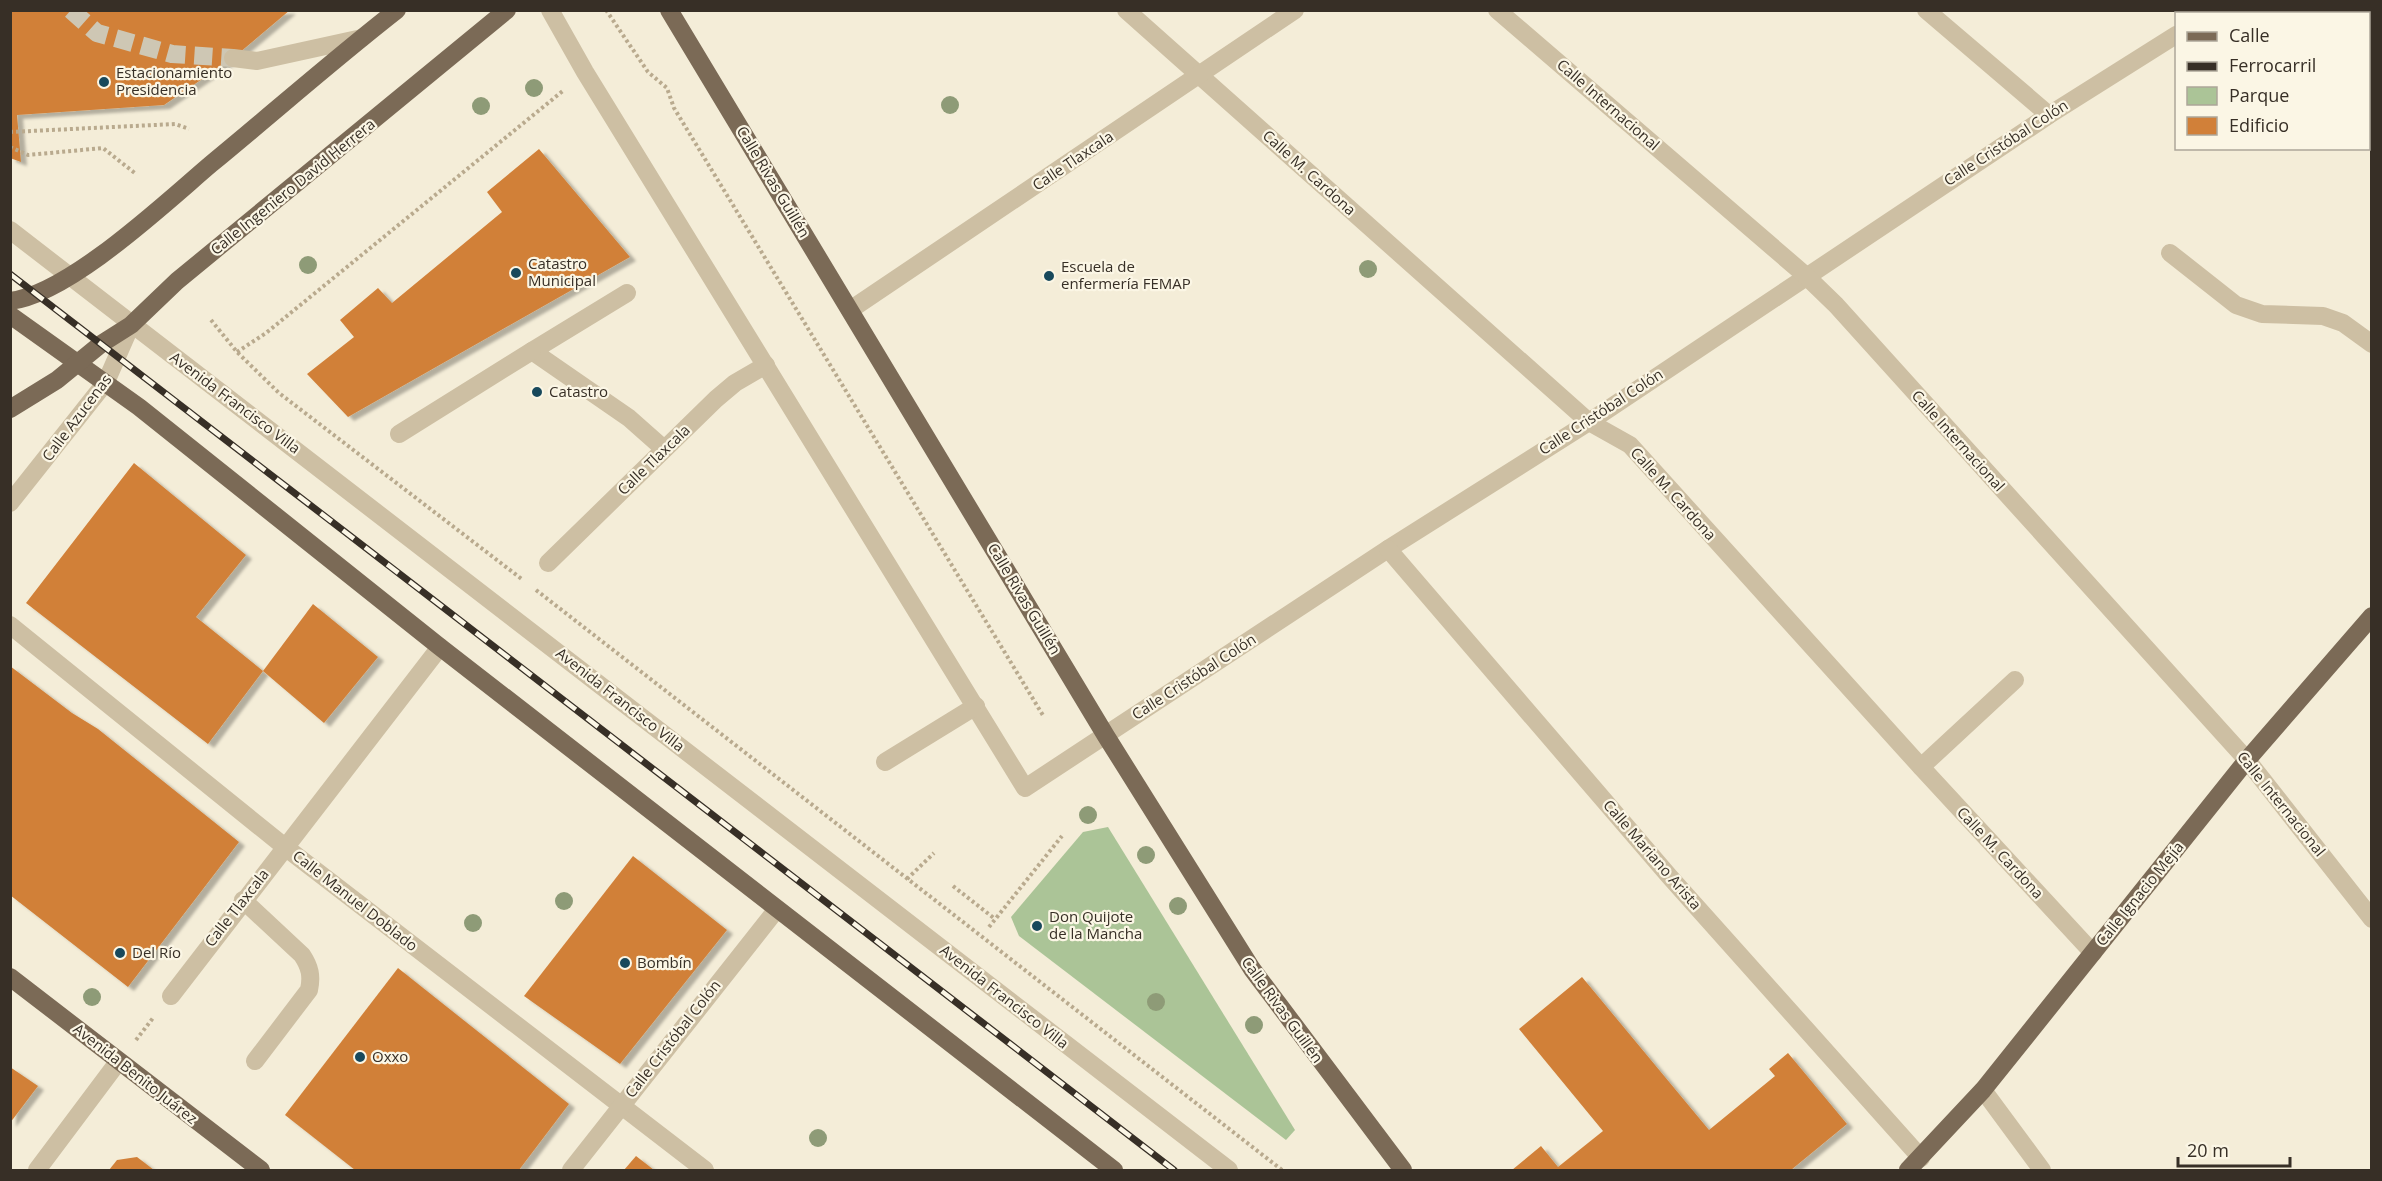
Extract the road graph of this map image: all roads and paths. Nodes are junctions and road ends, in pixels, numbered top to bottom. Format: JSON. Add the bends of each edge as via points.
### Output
{"nodes":[{"id":1,"x":396,"y":10,"type":"edge"},
{"id":2,"x":507,"y":10,"type":"edge"},
{"id":3,"x":550,"y":10,"type":"edge"},
{"id":4,"x":606,"y":10,"type":"edge"},
{"id":5,"x":669,"y":10,"type":"edge"},
{"id":6,"x":1126,"y":10,"type":"edge"},
{"id":7,"x":1295,"y":10,"type":"edge"},
{"id":8,"x":1497,"y":10,"type":"edge"},
{"id":9,"x":1926,"y":10,"type":"edge"},
{"id":10,"x":2175,"y":36,"type":"edge"},
{"id":11,"x":362,"y":38,"type":"junction"},
{"id":12,"x":233,"y":58,"type":"tunnel mouth"},
{"id":13,"x":585,"y":72,"type":"junction"},
{"id":14,"x":1200,"y":76,"type":"junction"},
{"id":15,"x":2049,"y":115,"type":"junction"},
{"id":16,"x":189,"y":129,"type":"dead end"},
{"id":17,"x":10,"y":132,"type":"edge"},
{"id":18,"x":10,"y":147,"type":"edge"},
{"id":19,"x":136,"y":174,"type":"dead end"},
{"id":20,"x":10,"y":230,"type":"edge"},
{"id":21,"x":2170,"y":253,"type":"dead end"},
{"id":22,"x":1805,"y":275,"type":"junction"},
{"id":23,"x":70,"y":276,"type":"junction"},
{"id":24,"x":627,"y":293,"type":"dead end"},
{"id":25,"x":10,"y":301,"type":"edge"},
{"id":26,"x":850,"y":310,"type":"junction"},
{"id":27,"x":10,"y":315,"type":"edge"},
{"id":28,"x":211,"y":320,"type":"dead end"},
{"id":29,"x":131,"y":325,"type":"junction"},
{"id":30,"x":2372,"y":344,"type":"edge"},
{"id":31,"x":532,"y":351,"type":"junction"},
{"id":32,"x":237,"y":352,"type":"junction"},
{"id":33,"x":79,"y":362,"type":"junction"},
{"id":34,"x":766,"y":365,"type":"junction"},
{"id":35,"x":106,"y":382,"type":"junction"},
{"id":36,"x":10,"y":409,"type":"edge"},
{"id":37,"x":1589,"y":422,"type":"junction"},
{"id":38,"x":399,"y":434,"type":"dead end"},
{"id":39,"x":664,"y":449,"type":"junction"},
{"id":40,"x":10,"y":503,"type":"edge"},
{"id":41,"x":1388,"y":549,"type":"junction"},
{"id":42,"x":548,"y":563,"type":"dead end"},
{"id":43,"x":2372,"y":616,"type":"edge"},
{"id":44,"x":10,"y":625,"type":"edge"},
{"id":45,"x":440,"y":647,"type":"junction"},
{"id":46,"x":2015,"y":680,"type":"dead end"},
{"id":47,"x":976,"y":706,"type":"junction"},
{"id":48,"x":1044,"y":717,"type":"dead end"},
{"id":49,"x":1106,"y":735,"type":"junction"},
{"id":50,"x":2247,"y":760,"type":"junction"},
{"id":51,"x":885,"y":762,"type":"dead end"},
{"id":52,"x":1921,"y":767,"type":"junction"},
{"id":53,"x":1062,"y":836,"type":"dead end"},
{"id":54,"x":285,"y":847,"type":"junction"},
{"id":55,"x":934,"y":854,"type":"dead end"},
{"id":56,"x":907,"y":879,"type":"junction"},
{"id":57,"x":953,"y":886,"type":"dead end"},
{"id":58,"x":243,"y":900,"type":"junction"},
{"id":59,"x":777,"y":909,"type":"junction"},
{"id":60,"x":995,"y":919,"type":"junction"},
{"id":61,"x":2372,"y":919,"type":"edge"},
{"id":62,"x":989,"y":927,"type":"dead end"},
{"id":63,"x":2093,"y":953,"type":"junction"},
{"id":64,"x":10,"y":977,"type":"edge"},
{"id":65,"x":171,"y":996,"type":"joint"},
{"id":66,"x":255,"y":1061,"type":"dead end"},
{"id":67,"x":118,"y":1062,"type":"junction"},
{"id":68,"x":1983,"y":1090,"type":"junction"},
{"id":69,"x":621,"y":1106,"type":"junction"},
{"id":70,"x":1914,"y":1164,"type":"edge"},
{"id":71,"x":37,"y":1170,"type":"edge"},
{"id":72,"x":261,"y":1170,"type":"edge"},
{"id":73,"x":571,"y":1170,"type":"edge"},
{"id":74,"x":705,"y":1170,"type":"edge"},
{"id":75,"x":1114,"y":1170,"type":"edge"},
{"id":76,"x":1229,"y":1170,"type":"edge"},
{"id":77,"x":1282,"y":1170,"type":"edge"},
{"id":78,"x":1403,"y":1170,"type":"edge"},
{"id":79,"x":2042,"y":1170,"type":"edge"}],
"edges":[{"from":1,"to":11,"type":"main road"},
{"from":2,"to":29,"type":"main road","name":"Calle Ingeniero David Herrera","via":[[177,281]]},
{"from":3,"to":13,"type":"street"},
{"from":4,"to":48,"type":"path","via":[[648,72],[667,88],[674,108]]},
{"from":5,"to":26,"type":"main road","name":"Calle Rivas Guillén"},
{"from":6,"to":14,"type":"street","name":"Calle M. Cardona"},
{"from":7,"to":14,"type":"street","name":"Calle Tlaxcala"},
{"from":8,"to":22,"type":"street","name":"Calle Internacional"},
{"from":9,"to":15,"type":"street"},
{"from":10,"to":15,"type":"street","name":"Calle Cristóbal Colón"},
{"from":11,"to":12,"type":"street","via":[[257,61]]},
{"from":11,"to":23,"type":"main road","via":[[130,232]]},
{"from":13,"to":32,"type":"path","via":[[266,333]]},
{"from":13,"to":34,"type":"street"},
{"from":14,"to":26,"type":"street","name":"Calle Tlaxcala"},
{"from":14,"to":37,"type":"street","name":"Calle M. Cardona"},
{"from":15,"to":22,"type":"street","name":"Calle Cristóbal Colón"},
{"from":16,"to":17,"type":"path","via":[[175,124]]},
{"from":18,"to":19,"type":"path","via":[[28,155],[103,148]]},
{"from":20,"to":23,"type":"street","name":"Avenida Francisco Villa"},
{"from":21,"to":30,"type":"street","via":[[2236,305],[2262,314],[2323,315],[2343,323]]},
{"from":22,"to":37,"type":"street","name":"Calle Cristóbal Colón"},
{"from":22,"to":50,"type":"street","name":"Calle Internacional"},
{"from":23,"to":25,"type":"main road","via":[[37,294]]},
{"from":23,"to":29,"type":"street","name":"Avenida Francisco Villa"},
{"from":24,"to":31,"type":"street"},
{"from":26,"to":49,"type":"main road","name":"Calle Rivas Guillén"},
{"from":27,"to":33,"type":"main road"},
{"from":28,"to":32,"type":"path"},
{"from":29,"to":33,"type":"main road","name":"Calle Ingeniero David Herrera"},
{"from":29,"to":35,"type":"street","name":"Calle Azucenas"},
{"from":29,"to":76,"type":"street","name":"Avenida Francisco Villa"},
{"from":31,"to":38,"type":"street"},
{"from":31,"to":39,"type":"street","via":[[629,418]]},
{"from":32,"to":56,"type":"path","via":[[279,393]]},
{"from":33,"to":35,"type":"main road"},
{"from":33,"to":36,"type":"main road","name":"Calle Ingeniero David Herrera"},
{"from":34,"to":39,"type":"street","name":"Calle Tlaxcala","via":[[729,388]]},
{"from":34,"to":47,"type":"street"},
{"from":35,"to":40,"type":"street","name":"Calle Azucenas"},
{"from":35,"to":45,"type":"main road"},
{"from":37,"to":41,"type":"street","name":"Calle Cristóbal Colón"},
{"from":37,"to":52,"type":"street","name":"Calle M. Cardona","via":[[1630,445]]},
{"from":39,"to":42,"type":"street","name":"Calle Tlaxcala"},
{"from":41,"to":49,"type":"street","name":"Calle Cristóbal Colón"},
{"from":41,"to":70,"type":"street","name":"Calle Mariano Arista"},
{"from":43,"to":50,"type":"main road","name":"Calle Ignacio Mejía"},
{"from":44,"to":54,"type":"street","name":"Calle Manuel Doblado"},
{"from":45,"to":54,"type":"street","name":"Calle Tlaxcala"},
{"from":45,"to":59,"type":"main road"},
{"from":46,"to":52,"type":"street"},
{"from":47,"to":49,"type":"street","name":"Calle Cristóbal Colón","via":[[1025,788]]},
{"from":47,"to":51,"type":"street"},
{"from":49,"to":78,"type":"main road","name":"Calle Rivas Guillén","via":[[1252,969]]},
{"from":50,"to":61,"type":"street","name":"Calle Internacional"},
{"from":50,"to":63,"type":"main road","name":"Calle Ignacio Mejía"},
{"from":52,"to":63,"type":"street","name":"Calle M. Cardona"},
{"from":53,"to":60,"type":"path"},
{"from":54,"to":58,"type":"street","name":"Calle Tlaxcala"},
{"from":54,"to":69,"type":"street","name":"Calle Manuel Doblado"},
{"from":55,"to":56,"type":"path"},
{"from":56,"to":77,"type":"path"},
{"from":57,"to":60,"type":"path"},
{"from":58,"to":65,"type":"street","name":"Calle Tlaxcala"},
{"from":58,"to":66,"type":"street","via":[[302,955],[309,965],[311,979],[309,990]]},
{"from":59,"to":69,"type":"street","name":"Calle Cristóbal Colón"},
{"from":59,"to":75,"type":"main road"},
{"from":60,"to":62,"type":"path"},
{"from":63,"to":68,"type":"main road","name":"Calle Ignacio Mejía"},
{"from":64,"to":67,"type":"main road","name":"Avenida Benito Juárez"},
{"from":65,"to":67,"type":"path"},
{"from":67,"to":71,"type":"street"},
{"from":67,"to":72,"type":"main road","name":"Avenida Benito Juárez"},
{"from":68,"to":70,"type":"main road","name":"Calle Ignacio Mejía"},
{"from":68,"to":79,"type":"street"},
{"from":69,"to":73,"type":"street","name":"Calle Cristóbal Colón"},
{"from":69,"to":74,"type":"street","name":"Calle Manuel Doblado"}]}
